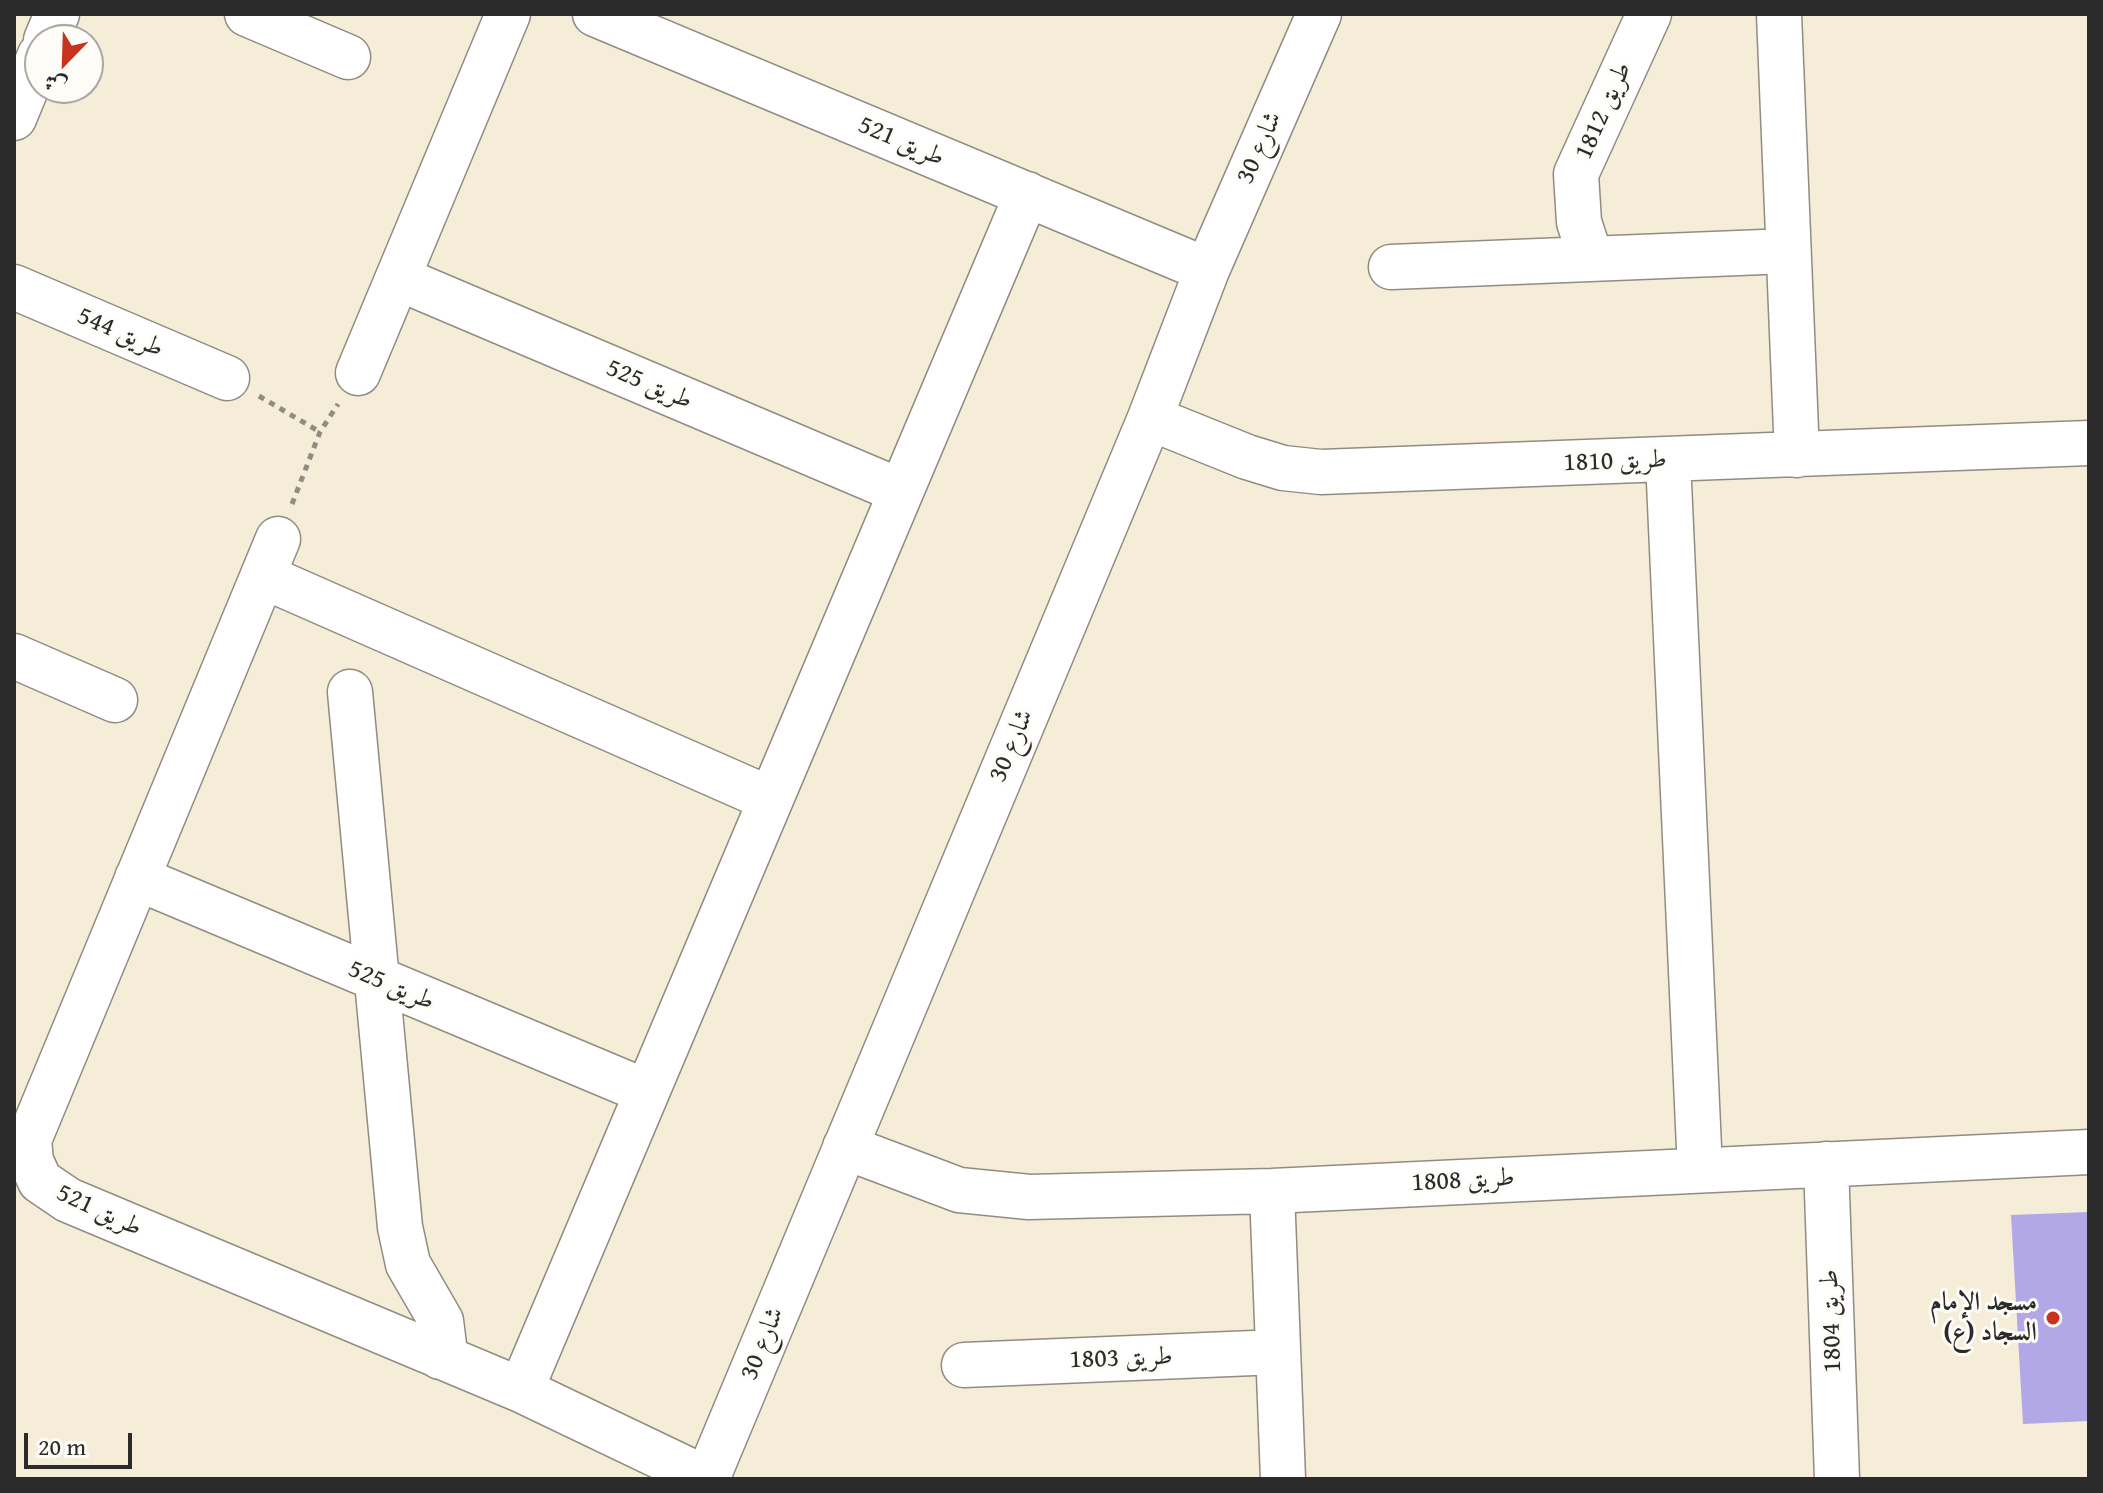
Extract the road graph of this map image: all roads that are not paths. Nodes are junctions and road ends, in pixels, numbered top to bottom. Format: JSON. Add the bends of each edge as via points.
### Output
{"nodes":[{"id":1,"x":247,"y":14,"type":"edge"},
{"id":2,"x":508,"y":14,"type":"edge"},
{"id":3,"x":595,"y":14,"type":"edge"},
{"id":4,"x":1319,"y":14,"type":"edge"},
{"id":5,"x":1649,"y":14,"type":"edge"},
{"id":6,"x":1779,"y":14,"type":"edge"},
{"id":7,"x":676,"y":30,"type":"edge"},
{"id":8,"x":348,"y":57,"type":"dead end"},
{"id":9,"x":24,"y":94,"type":"edge"},
{"id":10,"x":14,"y":118,"type":"edge"},
{"id":11,"x":1027,"y":194,"type":"junction"},
{"id":12,"x":1788,"y":251,"type":"junction"},
{"id":13,"x":1591,"y":259,"type":"junction"},
{"id":14,"x":1391,"y":267,"type":"dead end"},
{"id":15,"x":1207,"y":270,"type":"junction"},
{"id":16,"x":398,"y":278,"type":"junction"},
{"id":17,"x":14,"y":287,"type":"edge"},
{"id":18,"x":358,"y":373,"type":"road end"},
{"id":19,"x":227,"y":378,"type":"road end"},
{"id":20,"x":1150,"y":418,"type":"junction"},
{"id":21,"x":2089,"y":443,"type":"edge"},
{"id":22,"x":1797,"y":455,"type":"junction"},
{"id":23,"x":1668,"y":460,"type":"junction"},
{"id":24,"x":900,"y":491,"type":"junction"},
{"id":25,"x":14,"y":656,"type":"edge"},
{"id":26,"x":350,"y":692,"type":"dead end"},
{"id":27,"x":115,"y":700,"type":"dead end"},
{"id":28,"x":770,"y":799,"type":"junction"},
{"id":29,"x":137,"y":878,"type":"junction"},
{"id":30,"x":377,"y":980,"type":"junction"},
{"id":31,"x":647,"y":1092,"type":"junction"},
{"id":32,"x":845,"y":1147,"type":"junction"},
{"id":33,"x":2089,"y":1152,"type":"edge"},
{"id":34,"x":1826,"y":1164,"type":"junction"},
{"id":35,"x":1700,"y":1170,"type":"junction"},
{"id":36,"x":1272,"y":1191,"type":"junction"},
{"id":37,"x":1278,"y":1352,"type":"junction"},
{"id":38,"x":440,"y":1357,"type":"junction"},
{"id":39,"x":964,"y":1365,"type":"dead end"},
{"id":40,"x":521,"y":1390,"type":"junction"},
{"id":41,"x":707,"y":1479,"type":"edge"},
{"id":42,"x":1283,"y":1479,"type":"edge"},
{"id":43,"x":1837,"y":1479,"type":"edge"}],
"edges":[{"from":1,"to":8,"type":"street"},
{"from":2,"to":16,"type":"street"},
{"from":3,"to":7,"type":"street","name":"طريق 521"},
{"from":4,"to":15,"type":"street","name":"شارع 30"},
{"from":5,"to":13,"type":"street","name":"طريق 1812","via":[[1576,174],[1579,222]]},
{"from":6,"to":12,"type":"street"},
{"from":7,"to":11,"type":"street","name":"طريق 521"},
{"from":9,"to":10,"type":"street"},
{"from":11,"to":15,"type":"street","name":"طريق 521"},
{"from":11,"to":24,"type":"street"},
{"from":12,"to":13,"type":"street"},
{"from":12,"to":22,"type":"street"},
{"from":13,"to":14,"type":"street"},
{"from":15,"to":20,"type":"street","name":"شارع 30"},
{"from":16,"to":18,"type":"street"},
{"from":16,"to":24,"type":"street","name":"طريق 525"},
{"from":17,"to":19,"type":"street","name":"طريق 544"},
{"from":20,"to":23,"type":"street","name":"طريق 1810","via":[[1247,457],[1321,472]]},
{"from":20,"to":32,"type":"street","name":"شارع 30"},
{"from":21,"to":22,"type":"street","name":"طريق 1810"},
{"from":22,"to":23,"type":"street","name":"طريق 1810"},
{"from":23,"to":35,"type":"street"},
{"from":24,"to":28,"type":"street"},
{"from":25,"to":27,"type":"street"},
{"from":26,"to":30,"type":"street"},
{"from":28,"to":29,"type":"street","name":"طريق 521","via":[[272,558]]},
{"from":28,"to":31,"type":"street"},
{"from":29,"to":30,"type":"street","name":"طريق 525"},
{"from":29,"to":38,"type":"street","name":"طريق 521","via":[[29,1140],[40,1181],[68,1200]]},
{"from":30,"to":31,"type":"street","name":"طريق 525"},
{"from":30,"to":38,"type":"street","via":[[403,1246],[441,1321]]},
{"from":31,"to":40,"type":"street"},
{"from":32,"to":36,"type":"street","name":"طريق 1808","via":[[925,1179],[994,1196]]},
{"from":32,"to":41,"type":"street","name":"شارع 30"},
{"from":33,"to":34,"type":"street","name":"طريق 1808"},
{"from":34,"to":35,"type":"street","name":"طريق 1808"},
{"from":34,"to":43,"type":"street","name":"طريق 1804"},
{"from":35,"to":36,"type":"street","name":"طريق 1808"},
{"from":36,"to":37,"type":"street"},
{"from":37,"to":39,"type":"street","name":"طريق 1803"},
{"from":37,"to":42,"type":"street"},
{"from":38,"to":40,"type":"street","name":"طريق 521"},
{"from":40,"to":41,"type":"street","name":"طريق 521"}]}
